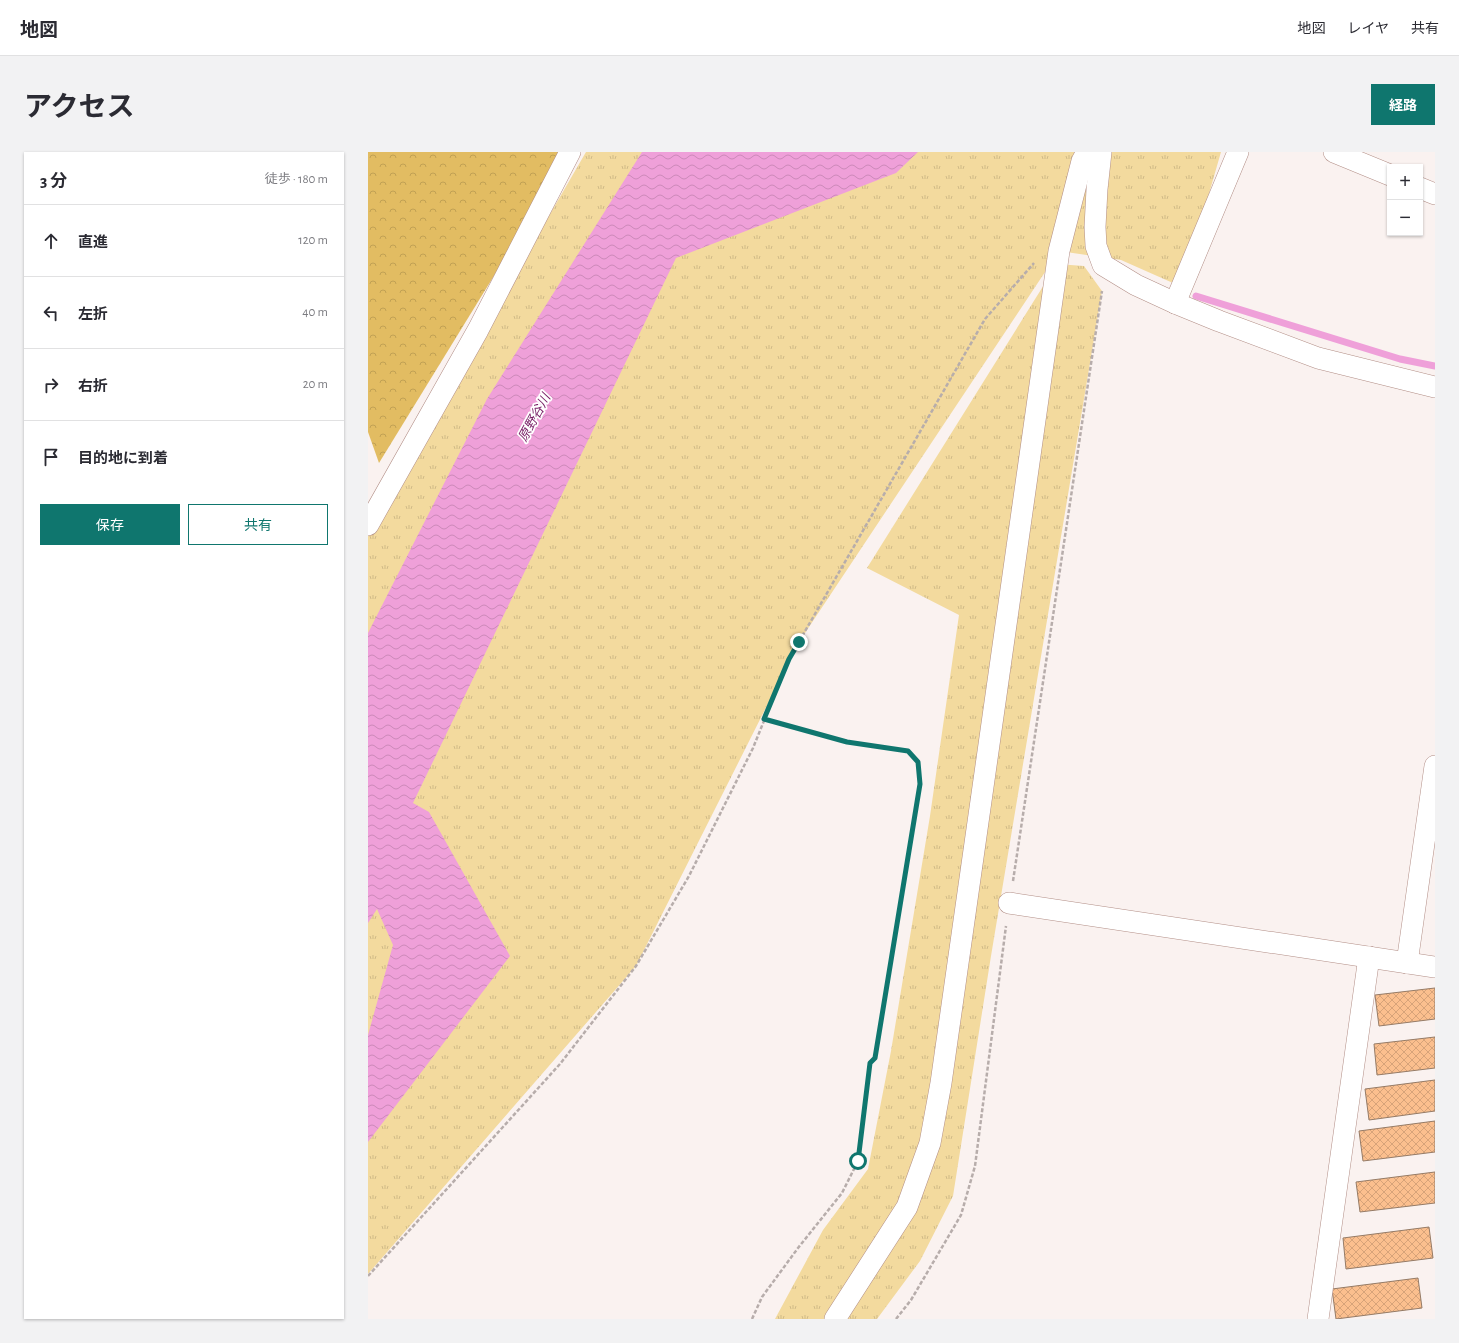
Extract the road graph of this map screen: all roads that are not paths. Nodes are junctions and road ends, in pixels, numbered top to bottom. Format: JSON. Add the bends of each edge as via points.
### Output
{"nodes":[{"id":1,"x":570,"y":152,"type":"edge"},
{"id":2,"x":1086,"y":152,"type":"edge"},
{"id":3,"x":1101,"y":152,"type":"edge"},
{"id":4,"x":1238,"y":152,"type":"edge"},
{"id":5,"x":1334,"y":152,"type":"edge"},
{"id":6,"x":1387,"y":174,"type":"edge"},
{"id":7,"x":1423,"y":189,"type":"edge"},
{"id":8,"x":1435,"y":194,"type":"edge"},
{"id":9,"x":1175,"y":303,"type":"junction"},
{"id":10,"x":1435,"y":386,"type":"edge"},
{"id":11,"x":368,"y":525,"type":"edge"},
{"id":12,"x":1435,"y":766,"type":"edge"},
{"id":13,"x":1009,"y":903,"type":"road end"},
{"id":14,"x":1369,"y":957,"type":"junction"},
{"id":15,"x":1407,"y":963,"type":"junction"},
{"id":16,"x":1435,"y":967,"type":"edge"},
{"id":17,"x":835,"y":1319,"type":"edge"},
{"id":18,"x":1318,"y":1319,"type":"edge"}],
"edges":[{"from":1,"to":11,"type":"street","via":[[478,330]]},
{"from":2,"to":17,"type":"street","via":[[1059,251],[941,1083],[930,1143],[907,1207]]},
{"from":3,"to":9,"type":"street","via":[[1095,227],[1096,246],[1103,265],[1136,286]]},
{"from":4,"to":9,"type":"street"},
{"from":5,"to":6,"type":"street"},
{"from":7,"to":8,"type":"street"},
{"from":9,"to":10,"type":"street","via":[[1318,358]]},
{"from":12,"to":15,"type":"street"},
{"from":13,"to":14,"type":"street"},
{"from":14,"to":15,"type":"street"},
{"from":14,"to":18,"type":"street"},
{"from":15,"to":16,"type":"street"}]}
